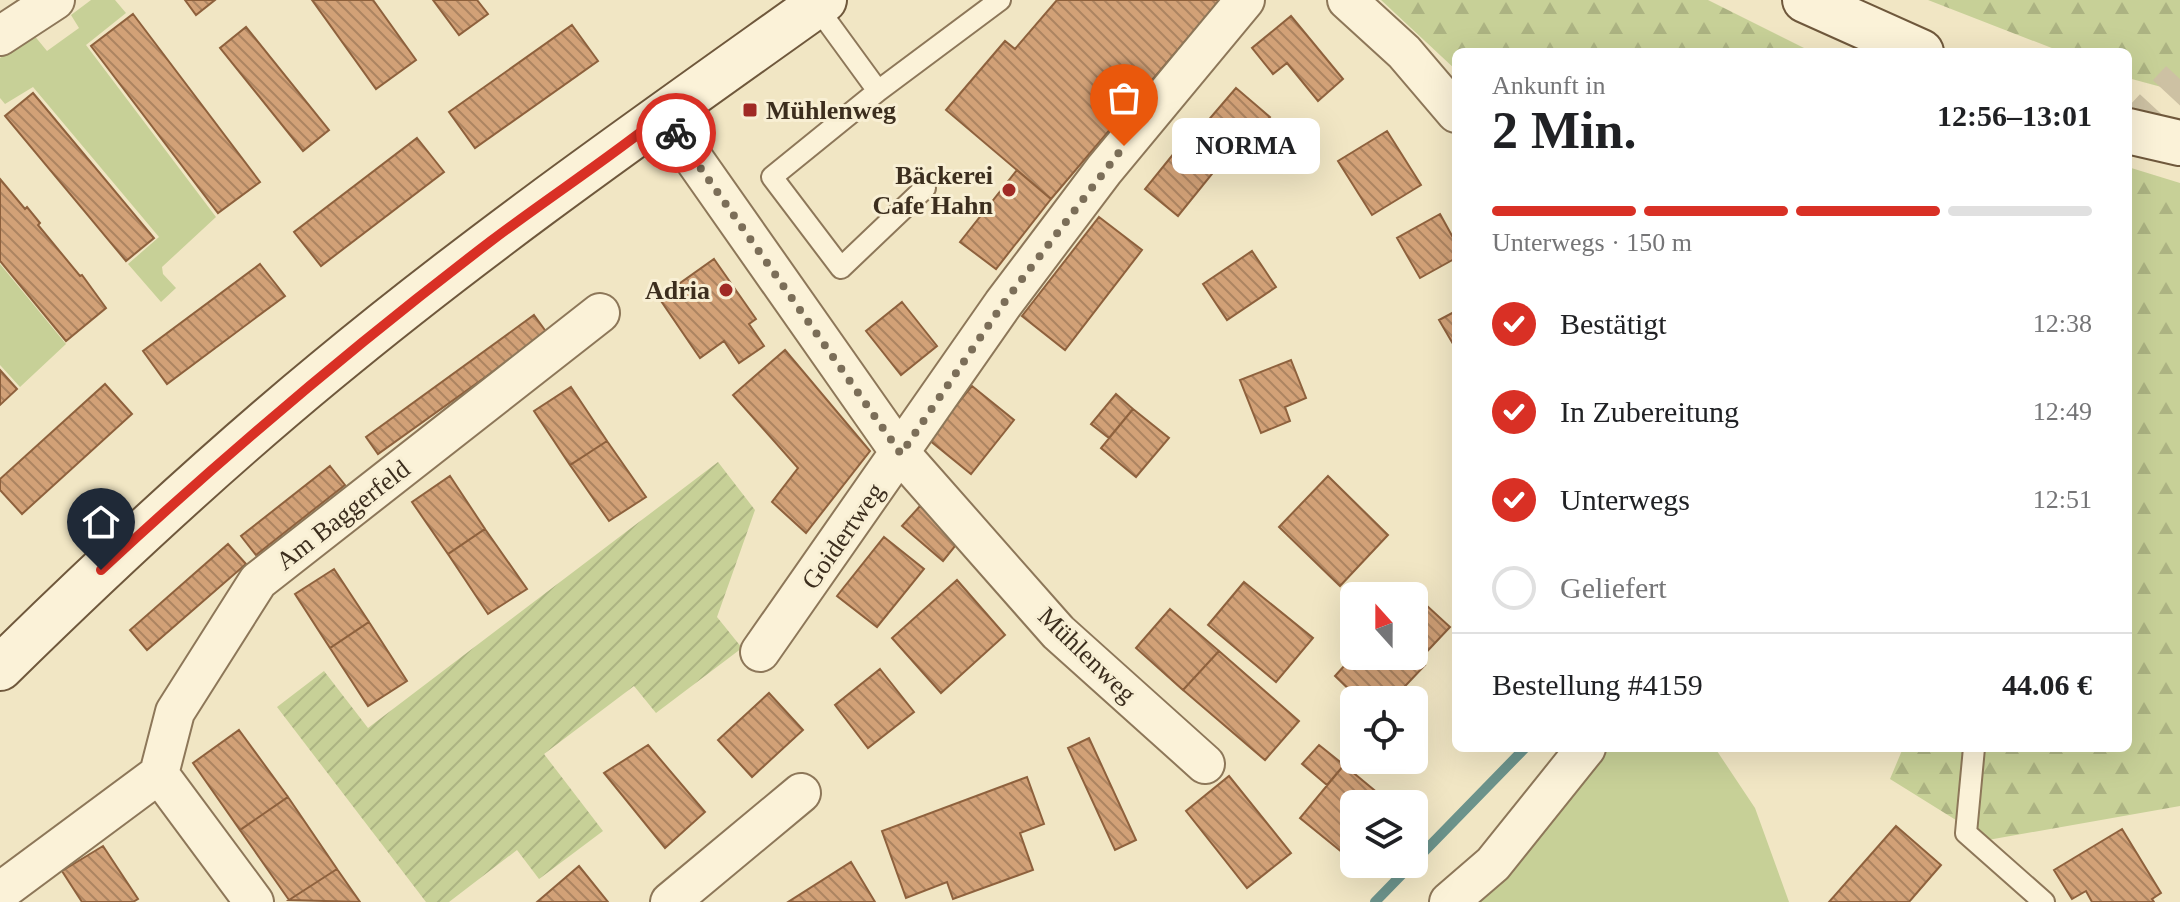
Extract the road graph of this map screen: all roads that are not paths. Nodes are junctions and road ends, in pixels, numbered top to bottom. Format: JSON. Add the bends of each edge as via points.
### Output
{"nodes":[{"id":1,"x":55,"y":0,"type":"edge"},
{"id":2,"x":1000,"y":0,"type":"edge"},
{"id":3,"x":1245,"y":0,"type":"edge"},
{"id":4,"x":1347,"y":0,"type":"edge"},
{"id":5,"x":1805,"y":0,"type":"edge"},
{"id":6,"x":820,"y":3,"type":"edge"},
{"id":7,"x":0,"y":36,"type":"edge"},
{"id":8,"x":1912,"y":48,"type":"edge"},
{"id":9,"x":878,"y":91,"type":"junction"},
{"id":10,"x":1452,"y":108,"type":"edge"},
{"id":11,"x":663,"y":115,"type":"junction"},
{"id":12,"x":2132,"y":132,"type":"edge"},
{"id":13,"x":2180,"y":143,"type":"edge"},
{"id":14,"x":925,"y":188,"type":"dead end"},
{"id":15,"x":600,"y":313,"type":"dead end"},
{"id":16,"x":901,"y":454,"type":"junction"},
{"id":17,"x":760,"y":652,"type":"dead end"},
{"id":18,"x":0,"y":668,"type":"edge"},
{"id":19,"x":1583,"y":752,"type":"edge"},
{"id":20,"x":1974,"y":752,"type":"edge"},
{"id":21,"x":1205,"y":764,"type":"dead end"},
{"id":22,"x":159,"y":774,"type":"junction"},
{"id":23,"x":801,"y":793,"type":"dead end"},
{"id":24,"x":0,"y":892,"type":"edge"},
{"id":25,"x":254,"y":902,"type":"edge"},
{"id":26,"x":670,"y":902,"type":"edge"},
{"id":27,"x":1449,"y":902,"type":"edge"},
{"id":28,"x":2044,"y":902,"type":"edge"}],
"edges":[{"from":1,"to":7,"type":"street"},
{"from":2,"to":9,"type":"lane"},
{"from":3,"to":16,"type":"street","name":"Goidertweg","via":[[1104,170],[997,312]]},
{"from":4,"to":10,"type":"street","via":[[1404,52]]},
{"from":5,"to":8,"type":"main road"},
{"from":6,"to":9,"type":"lane"},
{"from":6,"to":11,"type":"main road"},
{"from":9,"to":14,"type":"lane","via":[[772,177],[841,268]]},
{"from":11,"to":16,"type":"street","name":"Mühlenweg"},
{"from":11,"to":18,"type":"main road","via":[[326,371],[188,489]]},
{"from":12,"to":13,"type":"main road"},
{"from":15,"to":22,"type":"street","name":"Am Baggerfeld","via":[[258,581],[175,712]]},
{"from":16,"to":17,"type":"street","name":"Goidertweg"},
{"from":16,"to":21,"type":"street","name":"Mühlenweg","via":[[1058,632]]},
{"from":19,"to":27,"type":"street","via":[[1493,864]]},
{"from":20,"to":28,"type":"lane","via":[[1966,833]]},
{"from":22,"to":24,"type":"street"},
{"from":22,"to":25,"type":"street"},
{"from":23,"to":26,"type":"street"}]}
